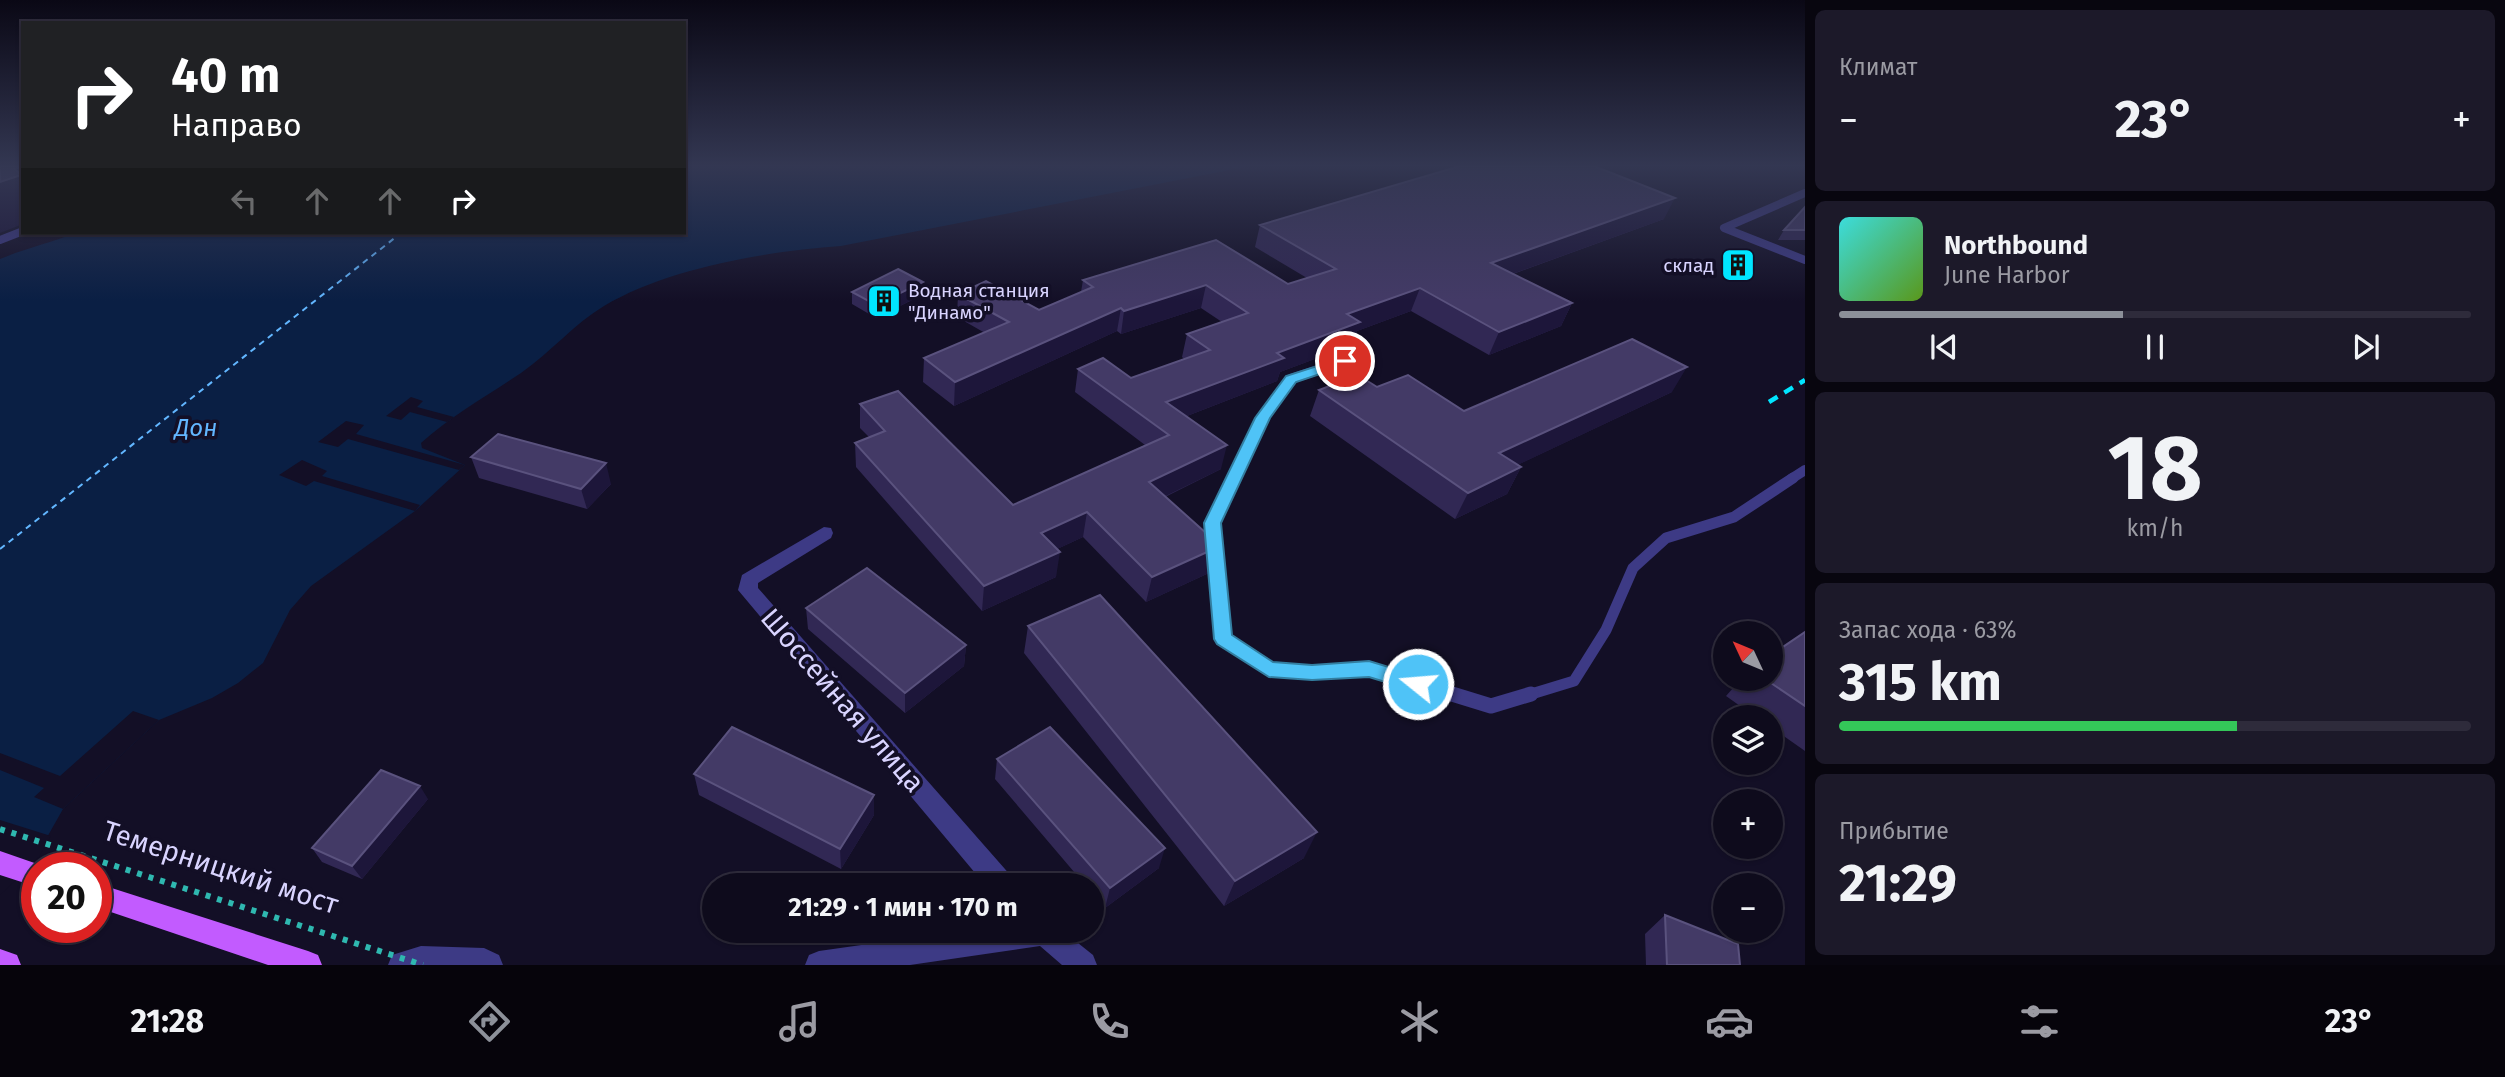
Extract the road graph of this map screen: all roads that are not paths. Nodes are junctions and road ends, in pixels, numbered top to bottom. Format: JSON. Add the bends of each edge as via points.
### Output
{"nodes":[{"id":1,"x":1763,"y":211,"type":"edge"},
{"id":2,"x":21,"y":232,"type":"edge"},
{"id":3,"x":0,"y":240,"type":"edge"},
{"id":4,"x":1805,"y":260,"type":"edge"},
{"id":5,"x":1345,"y":361,"type":"dead end"},
{"id":6,"x":1805,"y":470,"type":"edge"},
{"id":7,"x":824,"y":533,"type":"dead end"},
{"id":8,"x":0,"y":863,"type":"edge"},
{"id":9,"x":21,"y":870,"type":"edge"},
{"id":10,"x":992,"y":873,"type":"edge"},
{"id":11,"x":112,"y":900,"type":"edge"},
{"id":12,"x":964,"y":943,"type":"edge"},
{"id":13,"x":1057,"y":943,"type":"edge"},
{"id":14,"x":0,"y":962,"type":"edge"},
{"id":15,"x":7,"y":965,"type":"edge"},
{"id":16,"x":309,"y":965,"type":"edge"},
{"id":17,"x":402,"y":965,"type":"edge"},
{"id":18,"x":489,"y":965,"type":"edge"},
{"id":19,"x":819,"y":965,"type":"edge"},
{"id":20,"x":1083,"y":965,"type":"edge"}],
"edges":[{"from":1,"to":4,"type":"lane","via":[[1724,228]]},
{"from":2,"to":3,"type":"lane"},
{"from":5,"to":6,"type":"lane","via":[[1291,379],[1263,418],[1213,523],[1223,639],[1269,670],[1369,669],[1492,706],[1574,681],[1606,630],[1633,568],[1666,538],[1734,517]]},
{"from":7,"to":10,"type":"street","name":"Шоссейная улица","via":[[749,580],[748,590]]},
{"from":8,"to":9,"type":"main road"},
{"from":11,"to":16,"type":"main road"},
{"from":12,"to":19,"type":"street"},
{"from":13,"to":20,"type":"street"},
{"from":14,"to":15,"type":"main road"},
{"from":17,"to":18,"type":"street","via":[[421,960]]}]}
